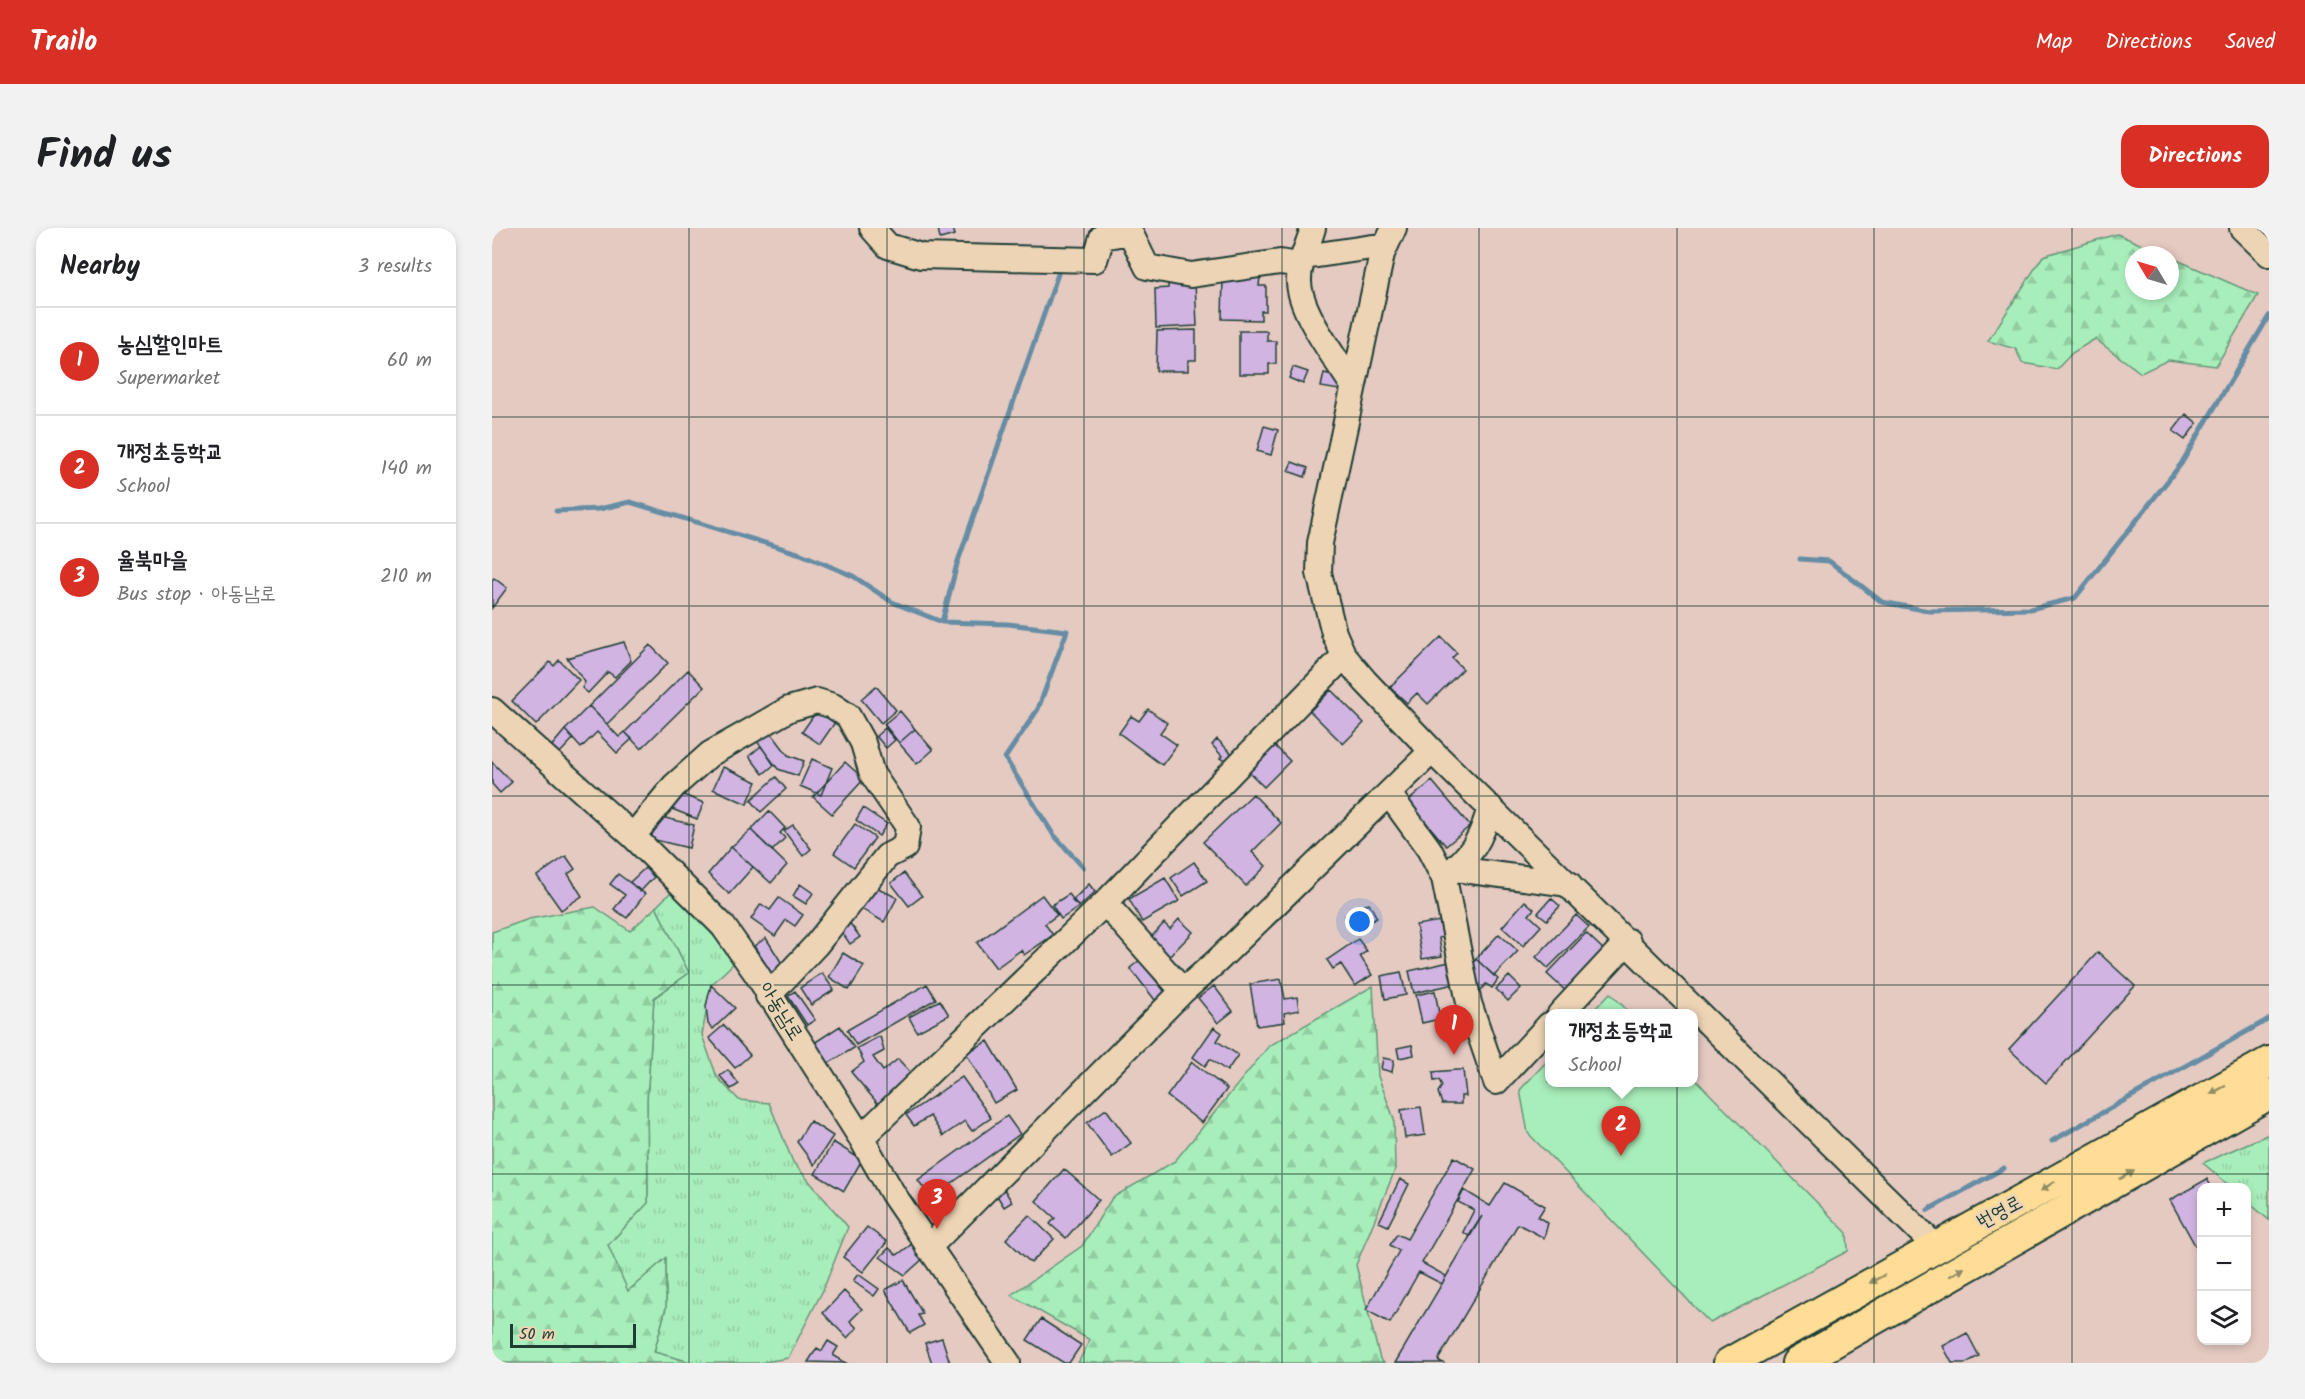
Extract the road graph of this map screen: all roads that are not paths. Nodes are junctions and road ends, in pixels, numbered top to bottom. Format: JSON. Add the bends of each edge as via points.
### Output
{"nodes":[{"id":1,"x":872,"y":228,"type":"edge"},
{"id":2,"x":1313,"y":228,"type":"edge"},
{"id":3,"x":2242,"y":228,"type":"edge"},
{"id":4,"x":1390,"y":236,"type":"edge"},
{"id":5,"x":2269,"y":254,"type":"edge"},
{"id":6,"x":1302,"y":261,"type":"junction"},
{"id":7,"x":1353,"y":386,"type":"junction"},
{"id":8,"x":1344,"y":656,"type":"junction"},
{"id":9,"x":492,"y":710,"type":"edge"},
{"id":10,"x":1432,"y":750,"type":"junction"},
{"id":11,"x":1389,"y":794,"type":"junction"},
{"id":12,"x":1490,"y":807,"type":"junction"},
{"id":13,"x":633,"y":836,"type":"junction"},
{"id":14,"x":1450,"y":873,"type":"junction"},
{"id":15,"x":1569,"y":884,"type":"junction"},
{"id":16,"x":1105,"y":903,"type":"junction"},
{"id":17,"x":1628,"y":941,"type":"junction"},
{"id":18,"x":1183,"y":991,"type":"junction"},
{"id":19,"x":768,"y":996,"type":"junction"},
{"id":20,"x":1565,"y":1009,"type":"edge"},
{"id":21,"x":1696,"y":1009,"type":"edge"},
{"id":22,"x":1698,"y":1011,"type":"edge"},
{"id":23,"x":1545,"y":1029,"type":"edge"},
{"id":24,"x":2269,"y":1062,"type":"edge"},
{"id":25,"x":2269,"y":1094,"type":"edge"},
{"id":26,"x":861,"y":1138,"type":"junction"},
{"id":27,"x":1935,"y":1247,"type":"junction"},
{"id":28,"x":928,"y":1248,"type":"junction"},
{"id":29,"x":1786,"y":1330,"type":"junction"},
{"id":30,"x":1809,"y":1360,"type":"edge"},
{"id":31,"x":1008,"y":1363,"type":"edge"},
{"id":32,"x":1730,"y":1363,"type":"edge"}],
"edges":[{"from":1,"to":6,"type":"street","via":[[888,246],[921,256],[1095,260],[1102,237],[1130,232],[1147,267],[1191,275]]},
{"from":2,"to":6,"type":"street"},
{"from":3,"to":5,"type":"street"},
{"from":4,"to":6,"type":"street"},
{"from":4,"to":7,"type":"street","via":[[1382,254]]},
{"from":6,"to":7,"type":"street","via":[[1299,284],[1306,306]]},
{"from":7,"to":8,"type":"street","via":[[1320,543],[1319,573]]},
{"from":8,"to":10,"type":"street"},
{"from":8,"to":16,"type":"street"},
{"from":9,"to":13,"type":"street","name":"아동남로"},
{"from":10,"to":11,"type":"street"},
{"from":10,"to":12,"type":"street"},
{"from":11,"to":14,"type":"street"},
{"from":11,"to":18,"type":"street"},
{"from":12,"to":14,"type":"street","via":[[1483,832],[1469,857]]},
{"from":12,"to":15,"type":"street"},
{"from":13,"to":19,"type":"street","name":"아동남로","via":[[723,926]]},
{"from":13,"to":19,"type":"street","via":[[675,786],[710,754],[789,709],[817,701],[848,716],[863,743],[872,774],[908,827],[905,847],[887,856],[816,945]]},
{"from":14,"to":15,"type":"street"},
{"from":14,"to":23,"type":"street","via":[[1469,1003],[1496,1082]]},
{"from":15,"to":17,"type":"street"},
{"from":16,"to":18,"type":"street"},
{"from":16,"to":26,"type":"street"},
{"from":17,"to":20,"type":"street"},
{"from":17,"to":21,"type":"street"},
{"from":18,"to":28,"type":"street"},
{"from":19,"to":26,"type":"street","name":"아동남로"},
{"from":22,"to":27,"type":"street"},
{"from":24,"to":27,"type":"main road","name":"번영로","one_way":true},
{"from":30,"to":25,"type":"main road","name":"번영로","one_way":true},
{"from":26,"to":28,"type":"street","name":"아동남로"},
{"from":27,"to":29,"type":"main road","name":"번영로","one_way":true},
{"from":28,"to":31,"type":"street","name":"아동남로"},
{"from":29,"to":30,"type":"street"},
{"from":29,"to":32,"type":"main road","name":"번영로"}]}
